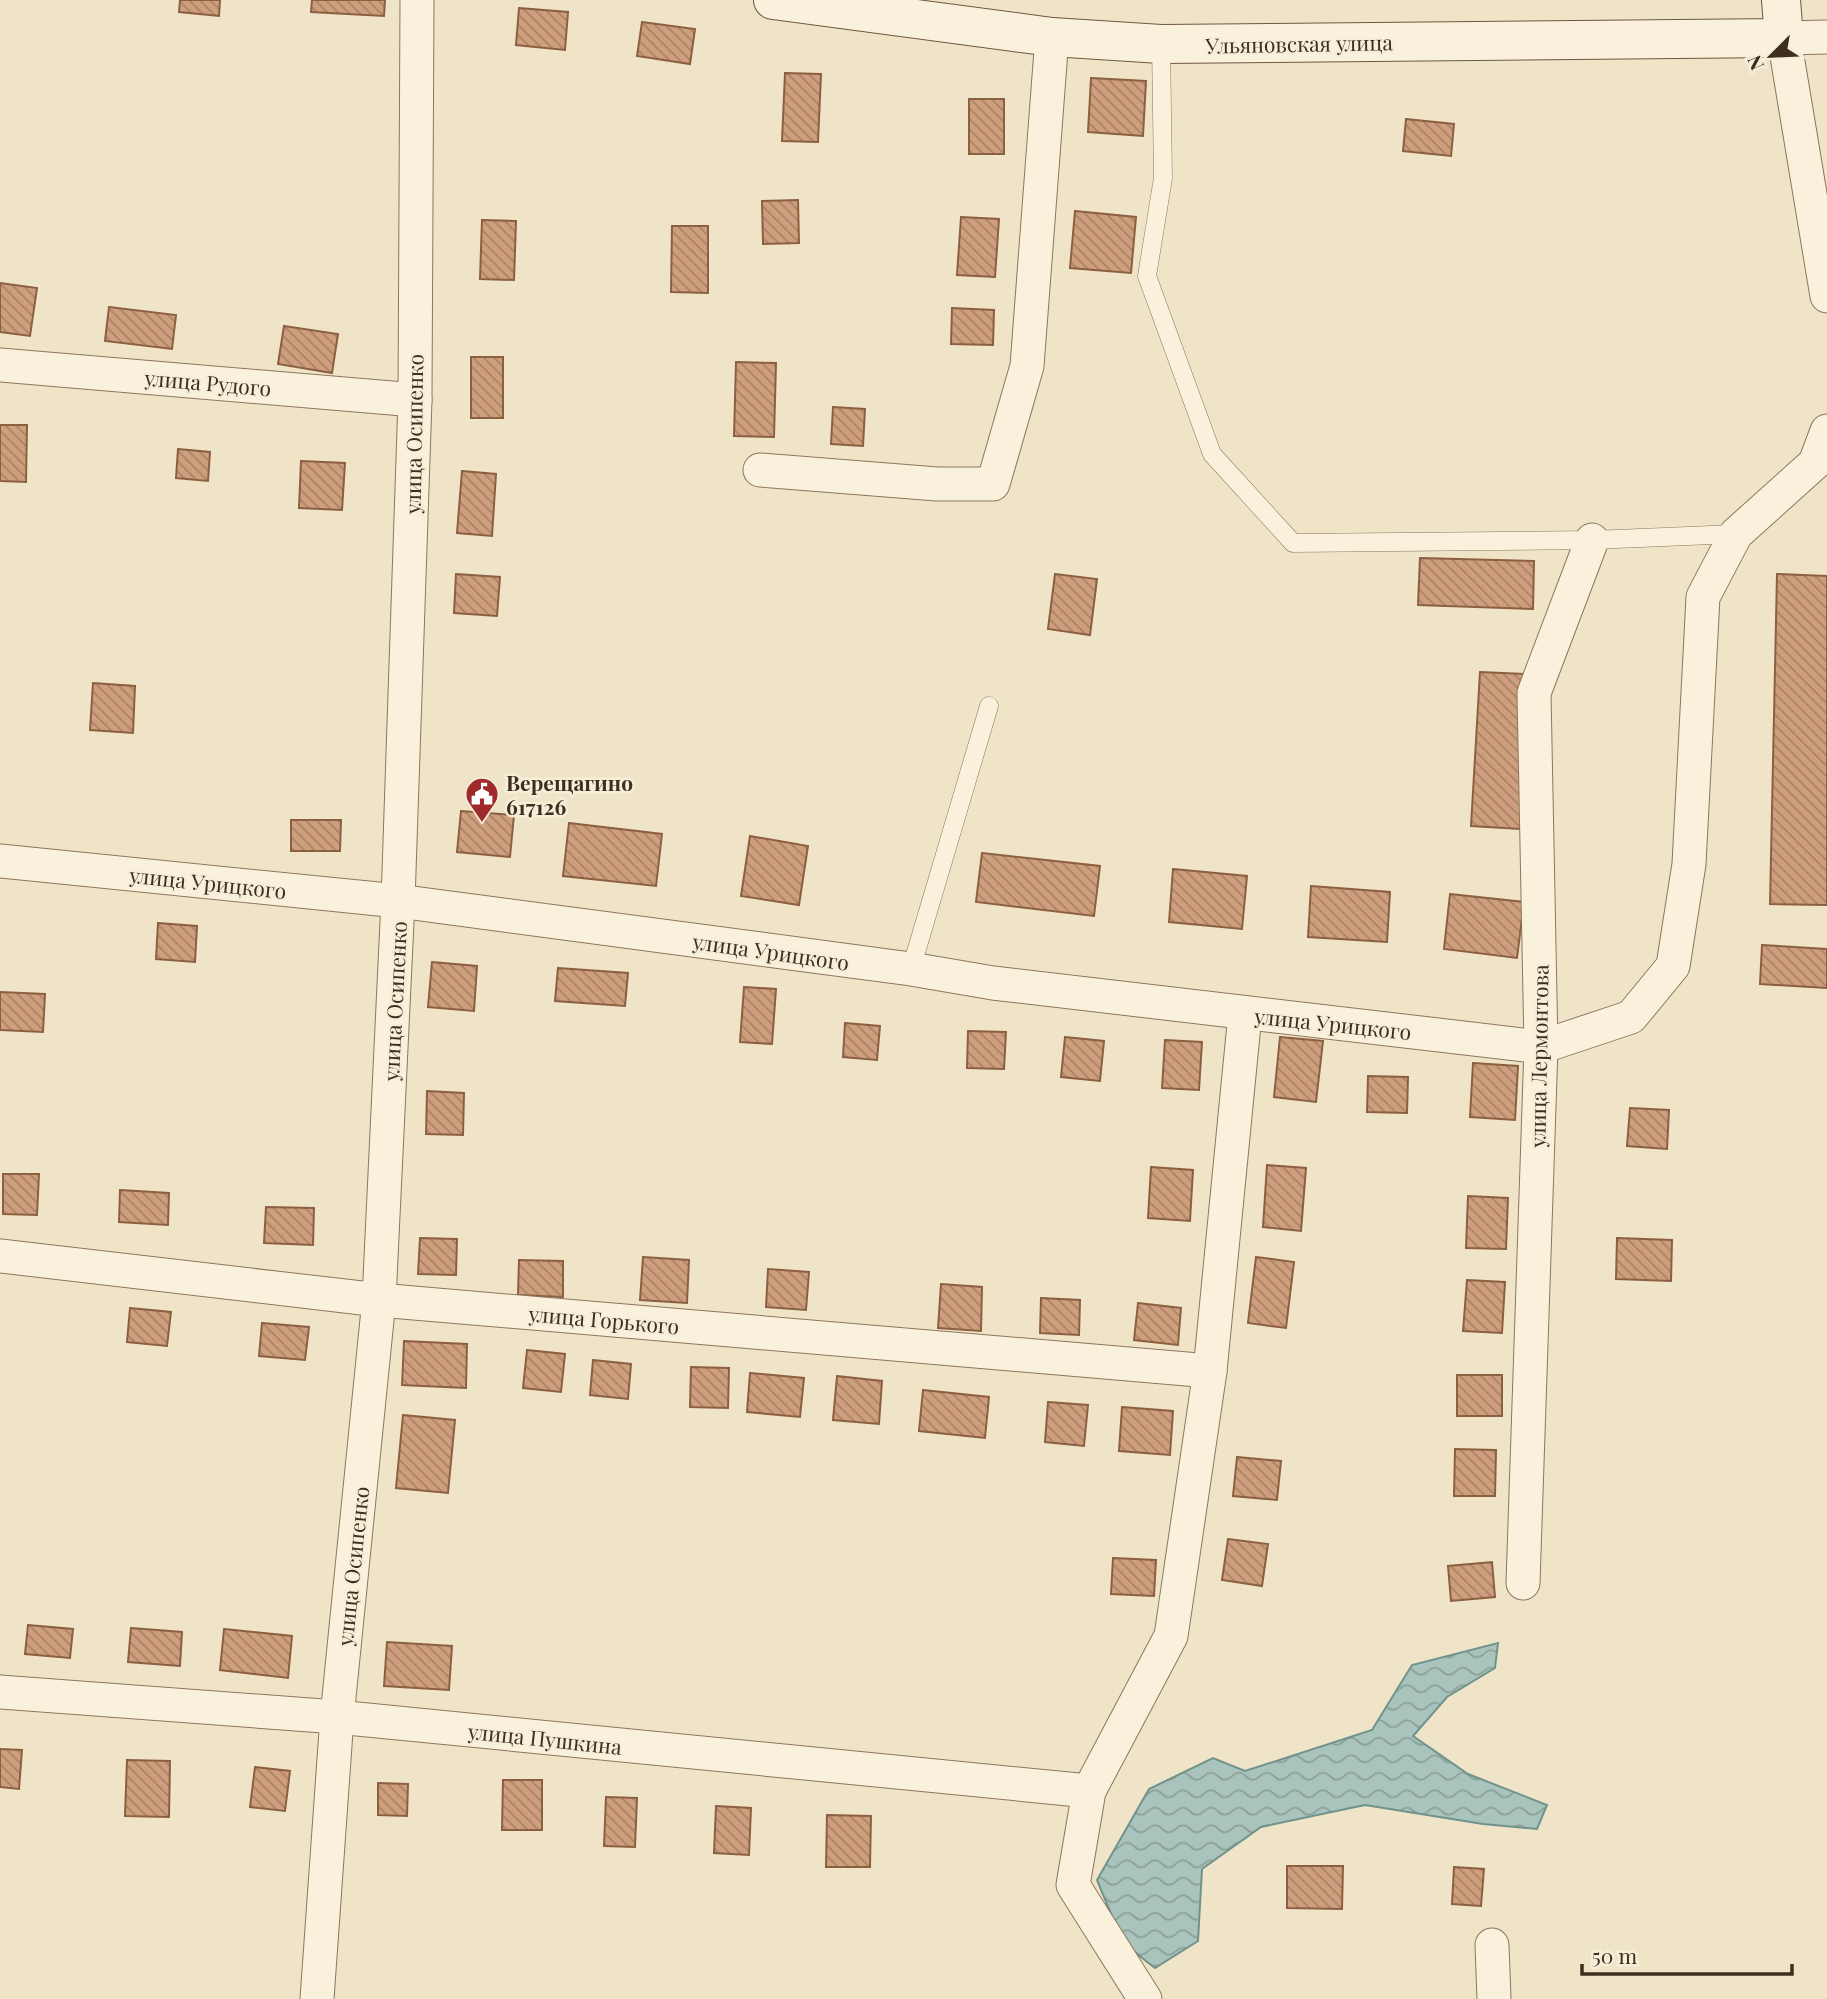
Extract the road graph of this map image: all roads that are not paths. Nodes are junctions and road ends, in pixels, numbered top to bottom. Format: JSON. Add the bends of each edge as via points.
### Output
{"nodes":[{"id":1,"x":417,"y":0,"type":"edge"},
{"id":2,"x":773,"y":0,"type":"edge"},
{"id":3,"x":1781,"y":0,"type":"edge"},
{"id":4,"x":1052,"y":37,"type":"junction"},
{"id":5,"x":1827,"y":37,"type":"edge"},
{"id":6,"x":1784,"y":38,"type":"junction"},
{"id":7,"x":1161,"y":44,"type":"junction"},
{"id":8,"x":1827,"y":296,"type":"edge"},
{"id":9,"x":0,"y":365,"type":"edge"},
{"id":10,"x":415,"y":400,"type":"junction"},
{"id":11,"x":1827,"y":431,"type":"edge"},
{"id":12,"x":760,"y":470,"type":"dead end"},
{"id":13,"x":1736,"y":534,"type":"junction"},
{"id":14,"x":1592,"y":540,"type":"junction"},
{"id":15,"x":989,"y":706,"type":"dead end"},
{"id":16,"x":0,"y":861,"type":"edge"},
{"id":17,"x":398,"y":901,"type":"junction"},
{"id":18,"x":911,"y":969,"type":"junction"},
{"id":19,"x":1245,"y":1014,"type":"junction"},
{"id":20,"x":1541,"y":1047,"type":"junction"},
{"id":21,"x":0,"y":1256,"type":"edge"},
{"id":22,"x":379,"y":1300,"type":"junction"},
{"id":23,"x":1210,"y":1371,"type":"junction"},
{"id":24,"x":1523,"y":1583,"type":"dead end"},
{"id":25,"x":0,"y":1692,"type":"edge"},
{"id":26,"x":337,"y":1717,"type":"junction"},
{"id":27,"x":1089,"y":1791,"type":"junction"},
{"id":28,"x":1492,"y":1945,"type":"dead end"},
{"id":29,"x":317,"y":1999,"type":"edge"},
{"id":30,"x":1145,"y":1999,"type":"edge"},
{"id":31,"x":1494,"y":1999,"type":"edge"}],
"edges":[{"from":1,"to":10,"type":"street","name":"улица Осипенко"},
{"from":2,"to":4,"type":"street","name":"Ульяновская улица"},
{"from":3,"to":6,"type":"street"},
{"from":4,"to":7,"type":"street","name":"Ульяновская улица"},
{"from":4,"to":12,"type":"street","via":[[1027,366],[993,484]]},
{"from":5,"to":6,"type":"street","name":"Ульяновская улица"},
{"from":6,"to":7,"type":"street","name":"Ульяновская улица"},
{"from":6,"to":8,"type":"street"},
{"from":7,"to":14,"type":"lane","via":[[1163,178],[1147,276],[1212,454],[1293,544]]},
{"from":9,"to":10,"type":"street","name":"улица Рудого"},
{"from":10,"to":17,"type":"street","name":"улица Осипенко"},
{"from":11,"to":13,"type":"street","via":[[1815,463]]},
{"from":13,"to":14,"type":"lane"},
{"from":13,"to":20,"type":"street","via":[[1703,597],[1689,864],[1672,966],[1631,1017]]},
{"from":14,"to":20,"type":"street","name":"улица Лермонтова","via":[[1534,693]]},
{"from":15,"to":18,"type":"lane"},
{"from":16,"to":17,"type":"street","name":"улица Урицкого"},
{"from":17,"to":18,"type":"street","name":"улица Урицкого"},
{"from":17,"to":22,"type":"street","name":"улица Осипенко"},
{"from":18,"to":19,"type":"street","name":"улица Урицкого"},
{"from":19,"to":20,"type":"street","name":"улица Урицкого"},
{"from":19,"to":23,"type":"street"},
{"from":20,"to":24,"type":"street","name":"улица Лермонтова"},
{"from":21,"to":22,"type":"street","name":"улица Горького"},
{"from":22,"to":23,"type":"street","name":"улица Горького"},
{"from":22,"to":26,"type":"street","name":"улица Осипенко"},
{"from":23,"to":27,"type":"street","via":[[1171,1636]]},
{"from":25,"to":26,"type":"street","name":"улица Пушкина"},
{"from":26,"to":27,"type":"street","name":"улица Пушкина"},
{"from":26,"to":29,"type":"street","name":"улица Осипенко"},
{"from":27,"to":30,"type":"street","via":[[1073,1885]]},
{"from":28,"to":31,"type":"street"}]}
